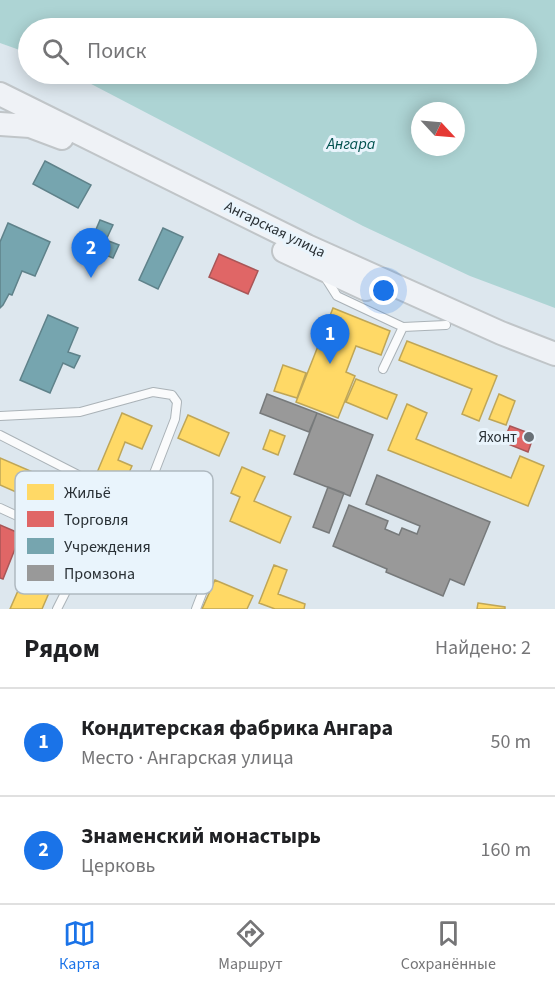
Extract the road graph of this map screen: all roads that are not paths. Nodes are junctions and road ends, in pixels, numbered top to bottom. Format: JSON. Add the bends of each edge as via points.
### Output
{"nodes":[{"id":1,"x":0,"y":94,"type":"edge"},
{"id":2,"x":0,"y":124,"type":"edge"},
{"id":3,"x":319,"y":269,"type":"junction"},
{"id":4,"x":446,"y":325,"type":"junction"},
{"id":5,"x":403,"y":327,"type":"junction"},
{"id":6,"x":555,"y":354,"type":"edge"},
{"id":7,"x":383,"y":369,"type":"dead end"},
{"id":8,"x":555,"y":369,"type":"edge"},
{"id":9,"x":0,"y":416,"type":"edge"},
{"id":10,"x":0,"y":435,"type":"edge"},
{"id":11,"x":70,"y":471,"type":"edge"},
{"id":12,"x":155,"y":471,"type":"edge"},
{"id":13,"x":0,"y":508,"type":"edge"},
{"id":14,"x":15,"y":515,"type":"edge"},
{"id":15,"x":64,"y":594,"type":"edge"},
{"id":16,"x":203,"y":594,"type":"edge"},
{"id":17,"x":57,"y":609,"type":"edge"},
{"id":18,"x":196,"y":609,"type":"edge"}],
"edges":[{"from":1,"to":6,"type":"main road","name":"Ангарская улица","via":[[307,246]]},
{"from":2,"to":3,"type":"main road","name":"Ангарская улица","via":[[30,126],[54,134]]},
{"from":3,"to":4,"type":"main road","name":"Ангарская улица"},
{"from":3,"to":5,"type":"lane","via":[[337,296]]},
{"from":4,"to":5,"type":"lane"},
{"from":4,"to":8,"type":"main road","name":"Ангарская улица"},
{"from":5,"to":7,"type":"lane"},
{"from":9,"to":12,"type":"lane","via":[[80,412],[153,392],[172,395],[177,402],[175,419]]},
{"from":10,"to":11,"type":"lane"},
{"from":13,"to":14,"type":"lane"},
{"from":15,"to":17,"type":"lane"},
{"from":16,"to":18,"type":"lane"}]}
